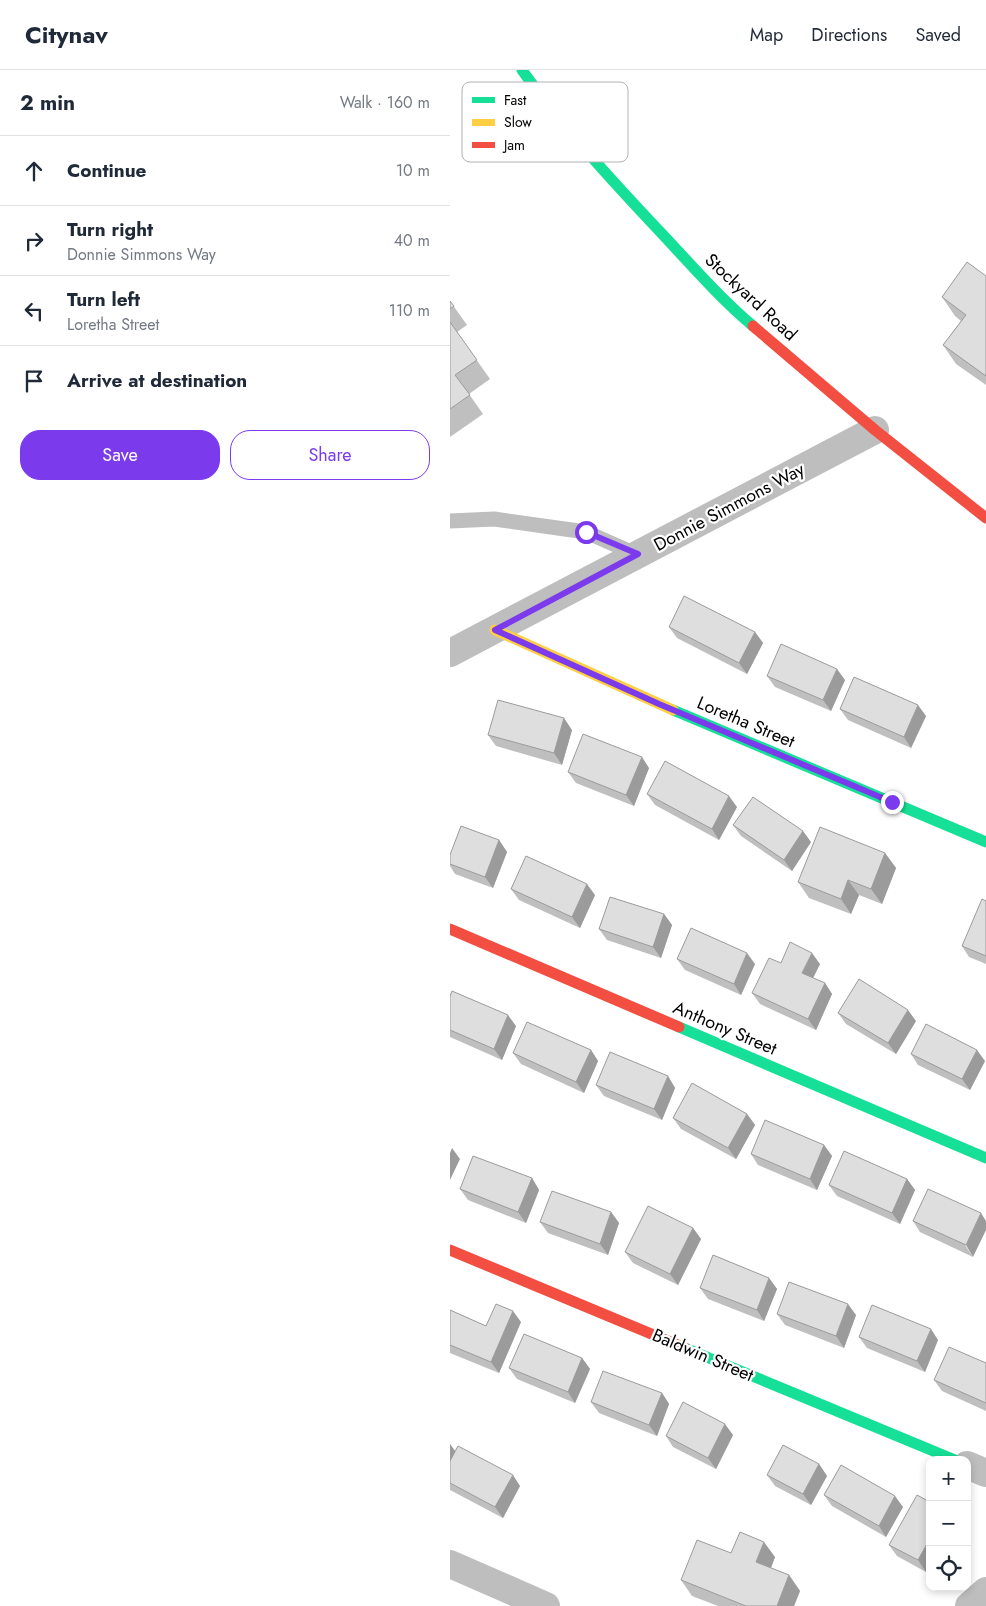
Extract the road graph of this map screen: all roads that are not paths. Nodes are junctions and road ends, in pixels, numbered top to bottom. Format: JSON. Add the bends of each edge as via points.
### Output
{"nodes":[{"id":1,"x":522,"y":70,"type":"edge"},
{"id":2,"x":531,"y":82,"type":"edge"},
{"id":3,"x":597,"y":162,"type":"edge"},
{"id":4,"x":875,"y":430,"type":"junction"},
{"id":5,"x":986,"y":518,"type":"edge"},
{"id":6,"x":450,"y":521,"type":"edge"},
{"id":7,"x":638,"y":554,"type":"junction"},
{"id":8,"x":495,"y":630,"type":"junction"},
{"id":9,"x":450,"y":653,"type":"edge"},
{"id":10,"x":986,"y":842,"type":"edge"},
{"id":11,"x":450,"y":929,"type":"edge"},
{"id":12,"x":986,"y":1158,"type":"edge"},
{"id":13,"x":450,"y":1250,"type":"edge"},
{"id":14,"x":945,"y":1456,"type":"edge"},
{"id":15,"x":971,"y":1467,"type":"edge"},
{"id":16,"x":986,"y":1473,"type":"edge"},
{"id":17,"x":450,"y":1564,"type":"edge"},
{"id":18,"x":986,"y":1591,"type":"edge"},
{"id":19,"x":546,"y":1606,"type":"edge"},
{"id":20,"x":969,"y":1606,"type":"edge"}],
"edges":[{"from":1,"to":2,"type":"street","name":"Stockyard Road"},
{"from":3,"to":4,"type":"street","name":"Stockyard Road","via":[[731,307]]},
{"from":4,"to":5,"type":"street","name":"Stockyard Road"},
{"from":4,"to":7,"type":"street","name":"Donnie Simmons Way"},
{"from":6,"to":7,"type":"lane","via":[[494,519],[586,532]]},
{"from":7,"to":8,"type":"street","name":"Donnie Simmons Way"},
{"from":8,"to":9,"type":"street","name":"Donnie Simmons Way"},
{"from":8,"to":10,"type":"street","name":"Loretha Street","via":[[659,704]]},
{"from":11,"to":12,"type":"street","name":"Anthony Street"},
{"from":13,"to":14,"type":"street","name":"Baldwin Street"},
{"from":15,"to":16,"type":"street"},
{"from":17,"to":19,"type":"street"},
{"from":18,"to":20,"type":"street"}]}
